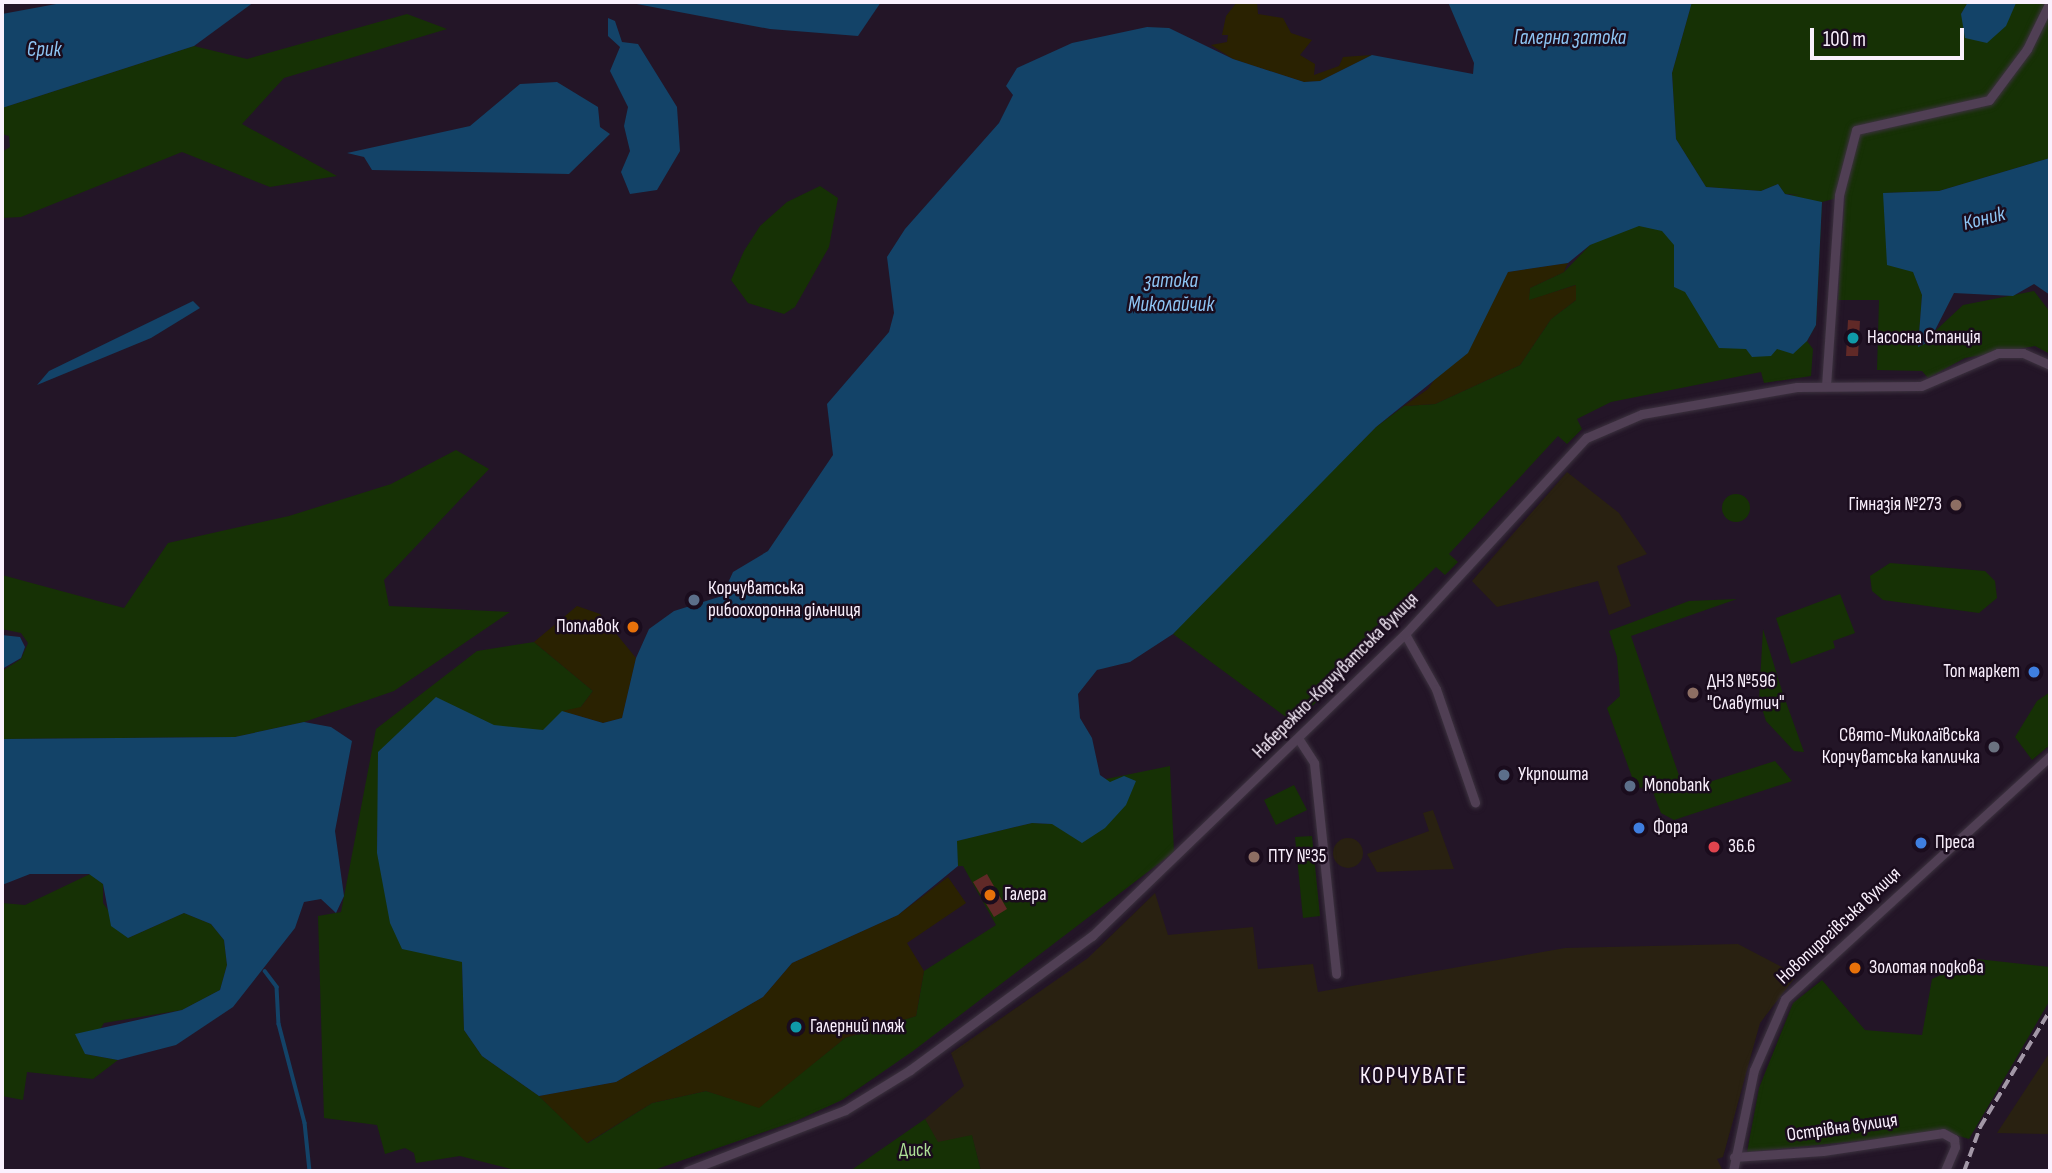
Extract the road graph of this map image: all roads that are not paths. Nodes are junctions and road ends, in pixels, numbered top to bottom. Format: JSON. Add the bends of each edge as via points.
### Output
{"nodes":[{"id":1,"x":2050,"y":2,"type":"edge"},
{"id":2,"x":2050,"y":365,"type":"edge"},
{"id":3,"x":1826,"y":386,"type":"junction"},
{"id":4,"x":1405,"y":634,"type":"junction"},
{"id":5,"x":1298,"y":738,"type":"junction"},
{"id":6,"x":2050,"y":756,"type":"edge"},
{"id":7,"x":1475,"y":802,"type":"dead end"},
{"id":8,"x":1336,"y":974,"type":"dead end"},
{"id":9,"x":1734,"y":1157,"type":"junction"},
{"id":10,"x":687,"y":1171,"type":"edge"},
{"id":11,"x":1733,"y":1171,"type":"edge"},
{"id":12,"x":1945,"y":1171,"type":"edge"}],
"edges":[{"from":1,"to":3,"type":"street","via":[[2027,49],[1989,100],[1856,130],[1839,195]]},
{"from":2,"to":3,"type":"street","name":"Набережно-Корчуватська вулиця","via":[[2010,351],[1921,386]]},
{"from":3,"to":4,"type":"street","name":"Набережно-Корчуватська вулиця","via":[[1643,414],[1586,438]]},
{"from":4,"to":5,"type":"street","name":"Набережно-Корчуватська вулиця"},
{"from":4,"to":7,"type":"street","via":[[1436,689]]},
{"from":5,"to":8,"type":"street","via":[[1314,764]]},
{"from":5,"to":10,"type":"street","name":"Набережно-Корчуватська вулиця","via":[[1092,936],[910,1070],[845,1110]]},
{"from":6,"to":9,"type":"street","name":"Новопирогівська вулиця","via":[[1785,999],[1754,1070]]},
{"from":9,"to":11,"type":"street","name":"Новопирогівська вулиця"},
{"from":9,"to":12,"type":"street","name":"Острівна вулиця","via":[[1823,1152],[1938,1134],[1954,1139]]}]}
